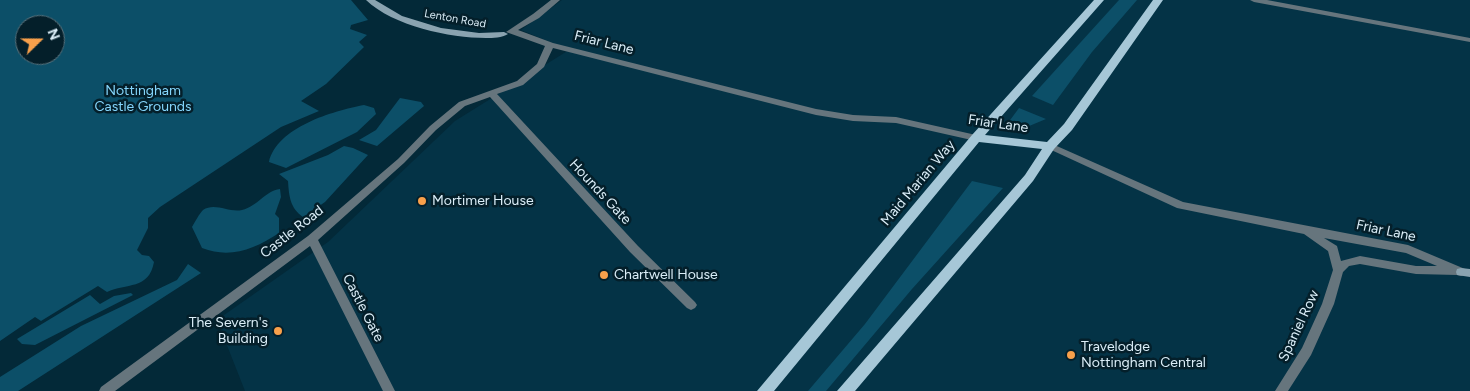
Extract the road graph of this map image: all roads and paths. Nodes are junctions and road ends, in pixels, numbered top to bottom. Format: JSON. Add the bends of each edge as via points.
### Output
{"nodes":[{"id":1,"x":370,"y":0,"type":"edge"},
{"id":2,"x":556,"y":0,"type":"edge"},
{"id":3,"x":1098,"y":0,"type":"edge"},
{"id":4,"x":1158,"y":0,"type":"edge"},
{"id":5,"x":1254,"y":0,"type":"edge"},
{"id":6,"x":508,"y":33,"type":"junction"},
{"id":7,"x":1470,"y":40,"type":"edge"},
{"id":8,"x":550,"y":45,"type":"junction"},
{"id":9,"x":492,"y":94,"type":"junction"},
{"id":10,"x":976,"y":138,"type":"junction"},
{"id":11,"x":1050,"y":146,"type":"junction"},
{"id":12,"x":1299,"y":228,"type":"junction"},
{"id":13,"x":312,"y":239,"type":"junction"},
{"id":14,"x":1338,"y":270,"type":"junction"},
{"id":15,"x":1466,"y":272,"type":"edge"},
{"id":16,"x":691,"y":305,"type":"dead end"},
{"id":17,"x":104,"y":391,"type":"edge"},
{"id":18,"x":389,"y":391,"type":"edge"},
{"id":19,"x":766,"y":391,"type":"edge"},
{"id":20,"x":845,"y":391,"type":"edge"},
{"id":21,"x":1281,"y":391,"type":"edge"}],
"edges":[{"from":1,"to":6,"type":"street","name":"Lenton Road","via":[[398,17],[421,25],[491,36]]},
{"from":2,"to":6,"type":"street"},
{"from":3,"to":10,"type":"main road","name":"Maid Marian Way"},
{"from":4,"to":11,"type":"main road","via":[[1068,127]]},
{"from":5,"to":7,"type":"street"},
{"from":6,"to":8,"type":"street","name":"Friar Lane"},
{"from":8,"to":9,"type":"street","name":"Castle Road","via":[[541,65],[520,83]]},
{"from":8,"to":10,"type":"street","name":"Friar Lane","via":[[816,112],[896,120]]},
{"from":9,"to":13,"type":"street","name":"Castle Road","via":[[465,102],[445,118]]},
{"from":9,"to":16,"type":"street","name":"Hounds Gate","via":[[640,255]]},
{"from":10,"to":11,"type":"main road","name":"Friar Lane"},
{"from":10,"to":19,"type":"main road","name":"Maid Marian Way"},
{"from":11,"to":12,"type":"street","name":"Friar Lane","via":[[1181,205]]},
{"from":11,"to":20,"type":"main road","via":[[1029,178]]},
{"from":12,"to":14,"type":"street","via":[[1333,249]]},
{"from":12,"to":15,"type":"street","name":"Friar Lane","via":[[1408,249]]},
{"from":13,"to":17,"type":"street","name":"Castle Road"},
{"from":13,"to":18,"type":"street","name":"Castle Gate"},
{"from":14,"to":15,"type":"street","via":[[1346,263],[1360,260],[1416,270]]},
{"from":14,"to":21,"type":"street","name":"Spaniel Row","via":[[1315,333]]}]}
